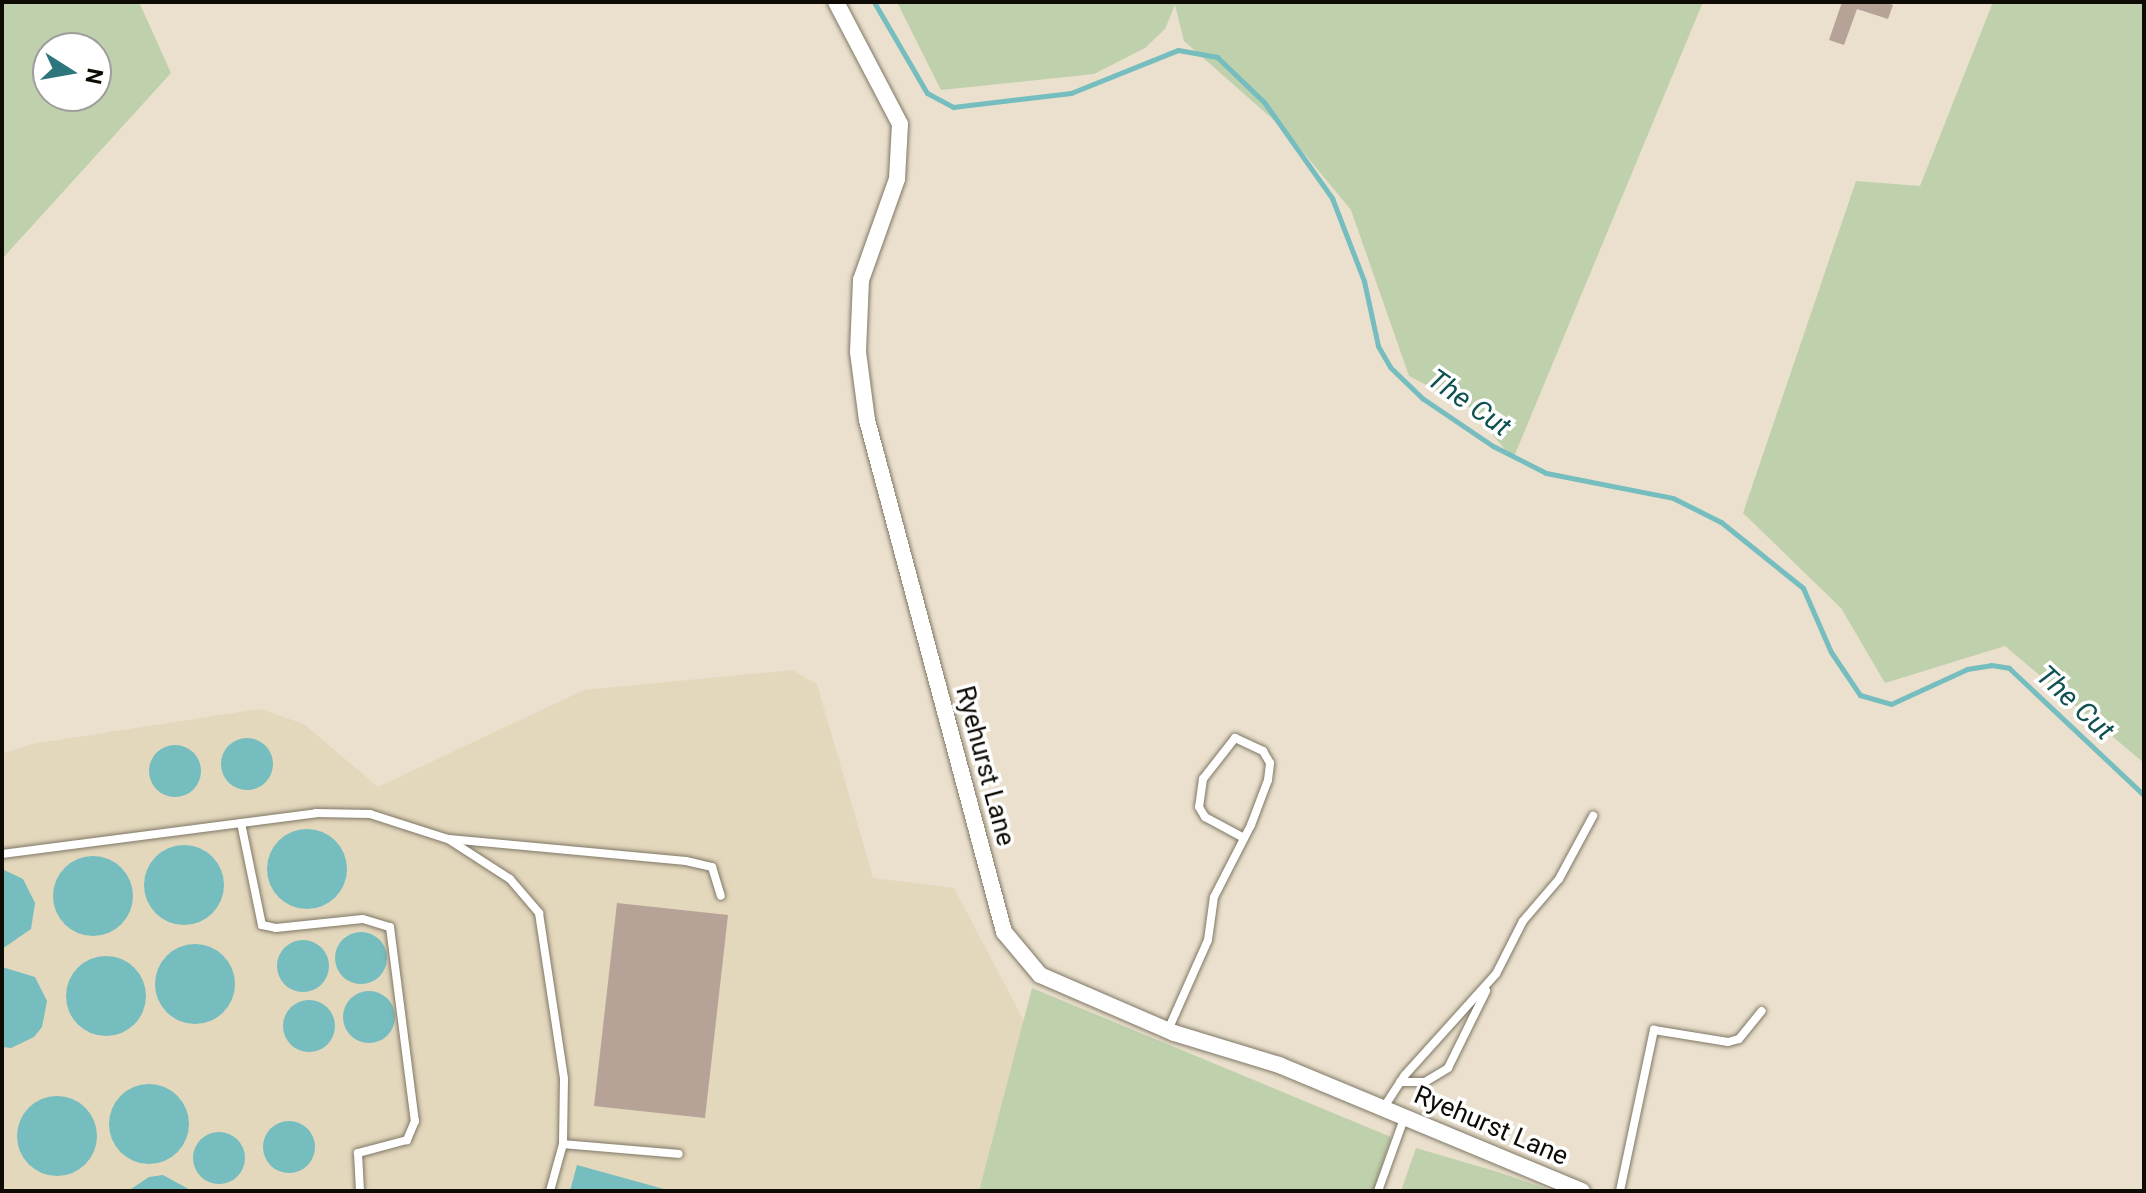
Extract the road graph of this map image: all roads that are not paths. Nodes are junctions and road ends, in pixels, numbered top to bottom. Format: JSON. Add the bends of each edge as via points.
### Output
{"nodes":[{"id":1,"x":836,"y":2,"type":"edge"},
{"id":2,"x":1593,"y":816,"type":"dead end"},
{"id":3,"x":241,"y":823,"type":"junction"},
{"id":4,"x":1244,"y":838,"type":"junction"},
{"id":5,"x":448,"y":839,"type":"junction"},
{"id":6,"x":2,"y":854,"type":"edge"},
{"id":7,"x":721,"y":896,"type":"dead end"},
{"id":8,"x":1489,"y":983,"type":"junction"},
{"id":9,"x":1762,"y":1011,"type":"dead end"},
{"id":10,"x":1168,"y":1030,"type":"junction"},
{"id":11,"x":1400,"y":1082,"type":"junction"},
{"id":12,"x":1384,"y":1107,"type":"junction"},
{"id":13,"x":1405,"y":1115,"type":"junction"},
{"id":14,"x":563,"y":1144,"type":"junction"},
{"id":15,"x":679,"y":1154,"type":"dead end"},
{"id":16,"x":360,"y":1191,"type":"edge"},
{"id":17,"x":550,"y":1191,"type":"edge"},
{"id":18,"x":1378,"y":1191,"type":"edge"},
{"id":19,"x":1582,"y":1191,"type":"edge"},
{"id":20,"x":1620,"y":1191,"type":"edge"}],
"edges":[{"from":1,"to":10,"type":"street","name":"Ryehurst Lane","via":[[900,124],[897,179],[861,280],[858,352],[867,420],[1004,932],[1040,975]]},
{"from":2,"to":8,"type":"lane","via":[[1559,879],[1523,921]]},
{"from":3,"to":5,"type":"lane","via":[[316,813],[370,814]]},
{"from":3,"to":6,"type":"lane"},
{"from":3,"to":16,"type":"lane","via":[[262,925],[363,919],[390,927],[415,1121],[407,1140],[358,1153]]},
{"from":4,"to":4,"type":"lane","via":[[1263,797],[1270,763],[1257,746],[1235,738],[1203,779],[1199,807],[1205,817]]},
{"from":4,"to":10,"type":"lane","via":[[1214,897],[1208,940]]},
{"from":5,"to":7,"type":"lane","via":[[686,861],[712,867],[720,878]]},
{"from":5,"to":14,"type":"lane","via":[[510,879],[539,913],[564,1079]]},
{"from":8,"to":11,"type":"lane"},
{"from":8,"to":11,"type":"lane","via":[[1448,1068],[1425,1082]]},
{"from":9,"to":20,"type":"lane","via":[[1739,1039],[1728,1042],[1654,1030]]},
{"from":10,"to":12,"type":"street","name":"Ryehurst Lane","via":[[1253,1055]]},
{"from":11,"to":12,"type":"lane"},
{"from":12,"to":13,"type":"street","name":"Ryehurst Lane"},
{"from":13,"to":18,"type":"lane"},
{"from":13,"to":19,"type":"street","name":"Ryehurst Lane"},
{"from":14,"to":15,"type":"lane"},
{"from":14,"to":17,"type":"lane"}]}
